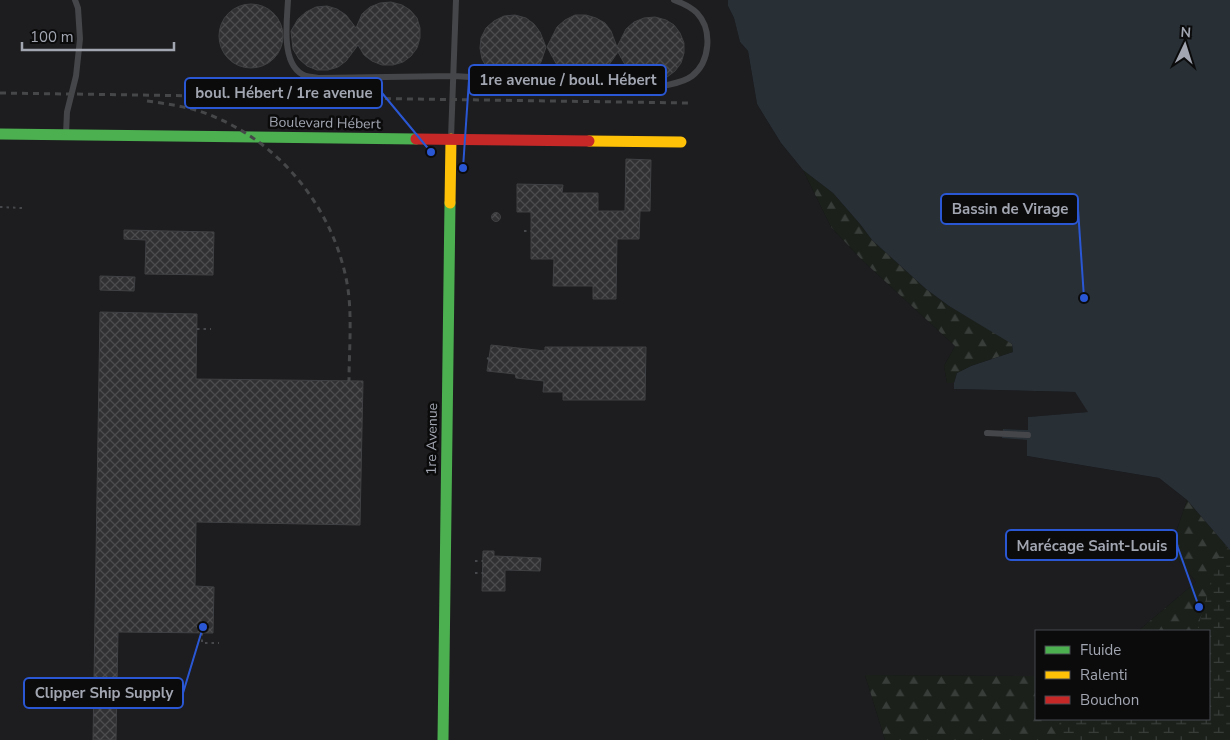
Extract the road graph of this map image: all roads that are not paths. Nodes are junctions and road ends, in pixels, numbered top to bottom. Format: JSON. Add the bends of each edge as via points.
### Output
{"nodes":[{"id":1,"x":75,"y":0,"type":"edge"},
{"id":2,"x":288,"y":0,"type":"edge"},
{"id":3,"x":456,"y":0,"type":"edge"},
{"id":4,"x":674,"y":0,"type":"edge"},
{"id":5,"x":454,"y":76,"type":"junction"},
{"id":6,"x":0,"y":134,"type":"edge"},
{"id":7,"x":65,"y":135,"type":"junction"},
{"id":8,"x":451,"y":139,"type":"junction"},
{"id":9,"x":680,"y":142,"type":"dead end"},
{"id":10,"x":987,"y":433,"type":"dead end"},
{"id":11,"x":1028,"y":435,"type":"dead end"},
{"id":12,"x":443,"y":740,"type":"edge"}],
"edges":[{"from":1,"to":7,"type":"lane","via":[[80,39]]},
{"from":2,"to":5,"type":"lane","via":[[286,41],[291,60],[305,76]]},
{"from":3,"to":5,"type":"lane"},
{"from":4,"to":5,"type":"lane","via":[[697,14],[708,40],[702,64],[681,82],[667,85],[495,83]]},
{"from":5,"to":8,"type":"lane"},
{"from":6,"to":7,"type":"street","name":"Boulevard Hébert"},
{"from":7,"to":8,"type":"street","name":"Boulevard Hébert"},
{"from":8,"to":9,"type":"street","name":"Boulevard Hébert"},
{"from":8,"to":12,"type":"street","name":"1re Avenue"},
{"from":10,"to":11,"type":"lane"}]}
